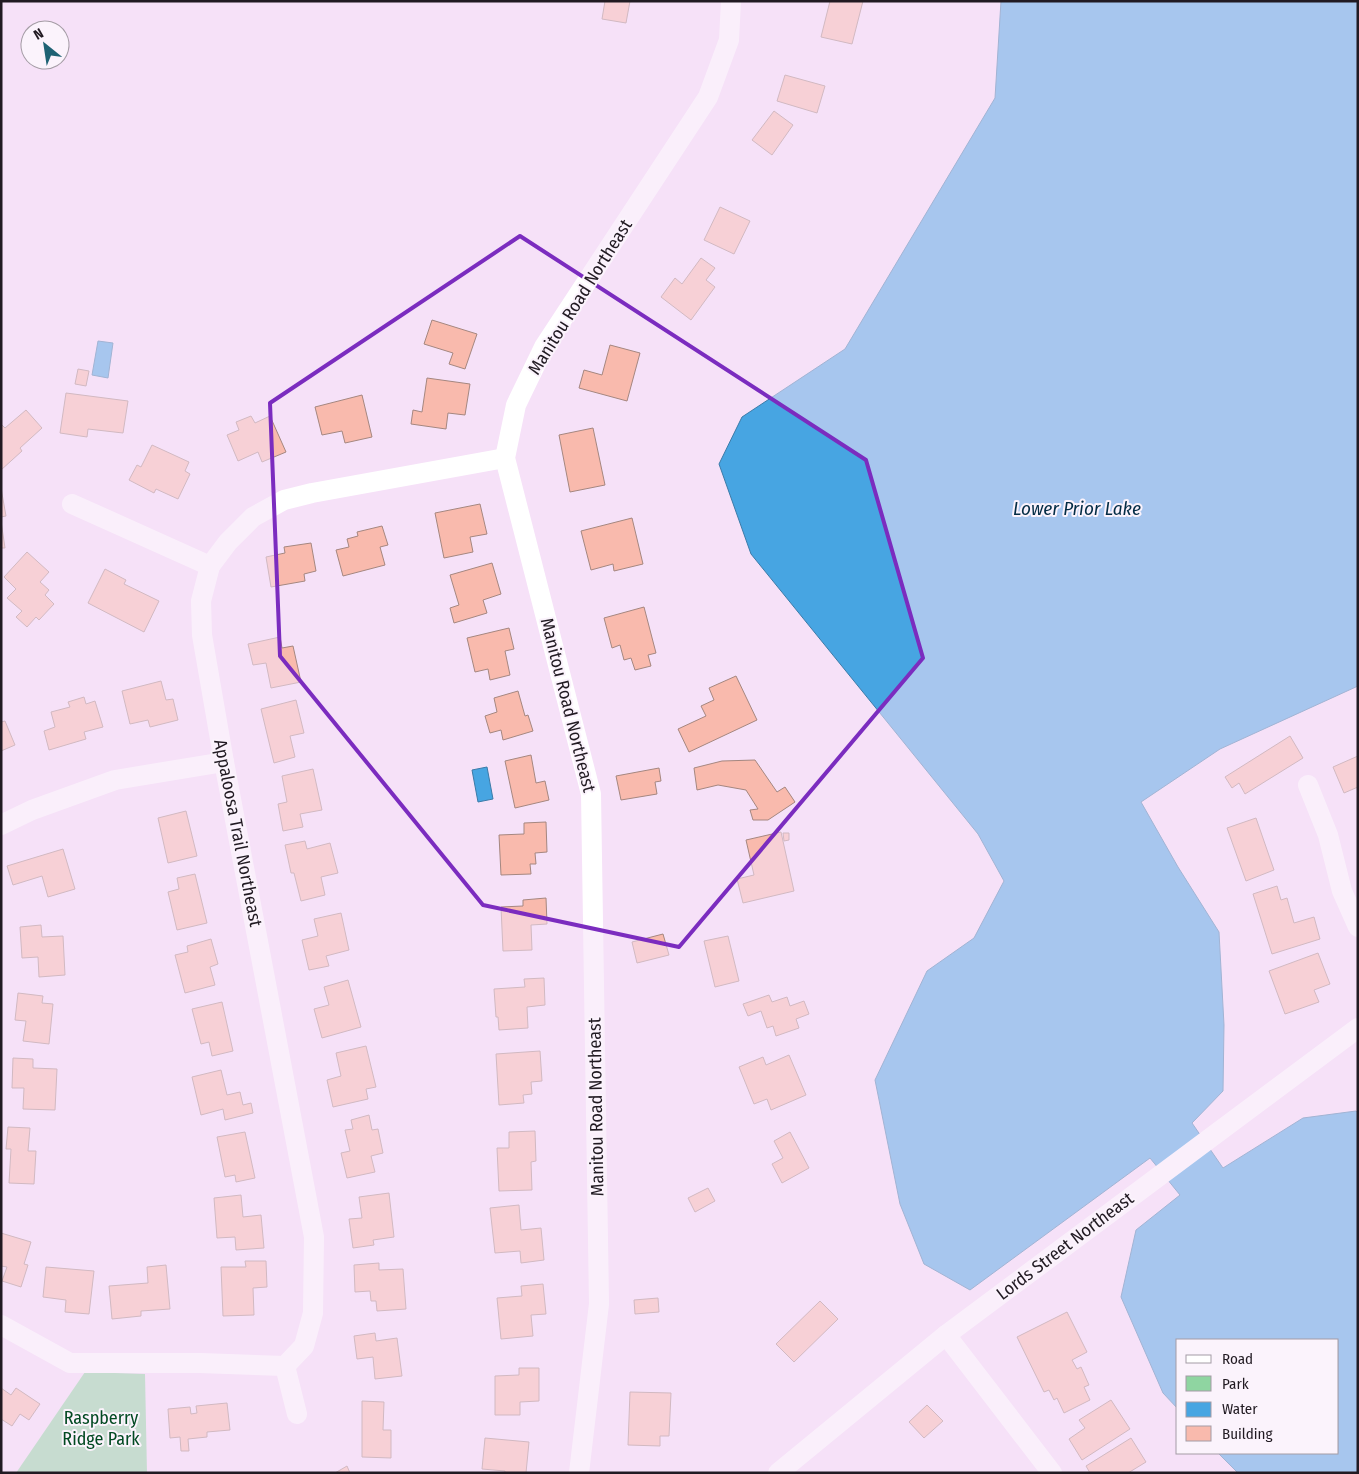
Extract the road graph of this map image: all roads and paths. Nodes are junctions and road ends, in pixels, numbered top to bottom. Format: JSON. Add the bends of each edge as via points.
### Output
{"nodes":[{"id":1,"x":731,"y":1,"type":"edge"},
{"id":2,"x":505,"y":458,"type":"junction"},
{"id":3,"x":72,"y":504,"type":"dead end"},
{"id":4,"x":210,"y":566,"type":"junction"},
{"id":5,"x":224,"y":762,"type":"junction"},
{"id":6,"x":1308,"y":786,"type":"dead end"},
{"id":7,"x":1,"y":825,"type":"edge"},
{"id":8,"x":1358,"y":927,"type":"edge"},
{"id":9,"x":1358,"y":1028,"type":"edge"},
{"id":10,"x":1,"y":1325,"type":"edge"},
{"id":11,"x":946,"y":1335,"type":"junction"},
{"id":12,"x":285,"y":1366,"type":"junction"},
{"id":13,"x":297,"y":1414,"type":"dead end"},
{"id":14,"x":579,"y":1473,"type":"edge"},
{"id":15,"x":778,"y":1473,"type":"edge"},
{"id":16,"x":1052,"y":1473,"type":"edge"}],
"edges":[{"from":1,"to":2,"type":"street","name":"Manitou Road Northeast","via":[[729,40],[708,96],[544,347],[516,405]]},
{"from":2,"to":4,"type":"street","name":"Appaloosa Trail Northeast","via":[[284,500],[253,517]]},
{"from":2,"to":14,"type":"street","name":"Manitou Road Northeast","via":[[591,794],[599,1304]]},
{"from":3,"to":4,"type":"street"},
{"from":4,"to":5,"type":"street","name":"Appaloosa Trail Northeast","via":[[200,601],[202,635]]},
{"from":5,"to":7,"type":"street","via":[[115,780],[32,810]]},
{"from":5,"to":12,"type":"street","name":"Appaloosa Trail Northeast","via":[[314,1237],[314,1312],[304,1346]]},
{"from":6,"to":8,"type":"street","via":[[1328,835],[1342,891]]},
{"from":9,"to":11,"type":"street","name":"Lords Street Northeast"},
{"from":10,"to":12,"type":"street","via":[[70,1363]]},
{"from":11,"to":15,"type":"street","name":"Lords Street Northeast"},
{"from":11,"to":16,"type":"street"},
{"from":12,"to":13,"type":"street"}]}
